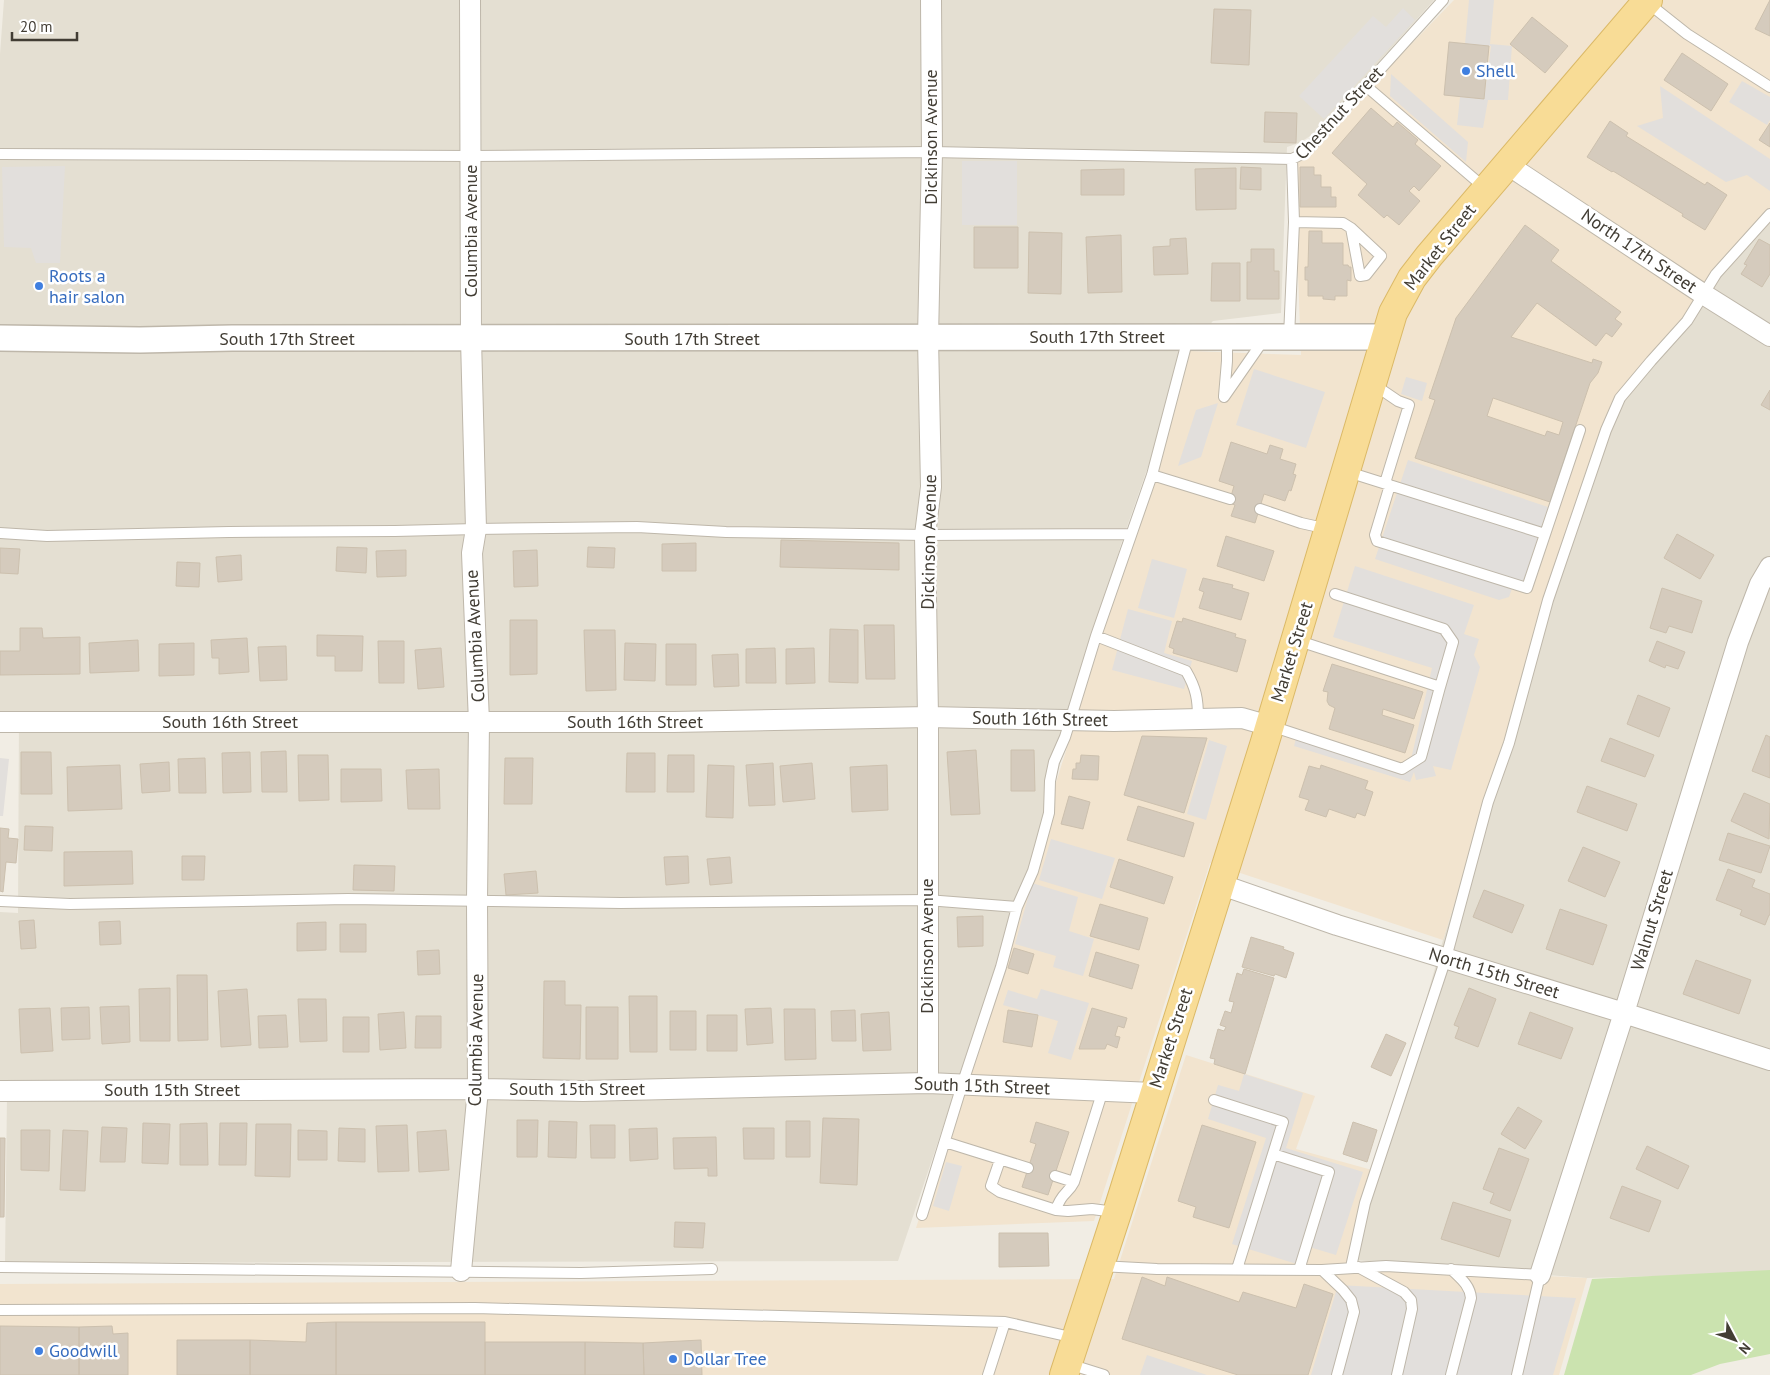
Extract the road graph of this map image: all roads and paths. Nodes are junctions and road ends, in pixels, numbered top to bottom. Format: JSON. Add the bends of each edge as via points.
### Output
{"nodes":[{"id":1,"x":470,"y":0,"type":"edge"},
{"id":2,"x":931,"y":0,"type":"edge"},
{"id":3,"x":1443,"y":0,"type":"edge"},
{"id":4,"x":1647,"y":1,"type":"edge"},
{"id":5,"x":1366,"y":86,"type":"junction"},
{"id":6,"x":1770,"y":88,"type":"edge"},
{"id":7,"x":932,"y":152,"type":"junction"},
{"id":8,"x":0,"y":154,"type":"edge"},
{"id":9,"x":471,"y":156,"type":"junction"},
{"id":10,"x":1292,"y":159,"type":"junction"},
{"id":11,"x":1508,"y":164,"type":"junction"},
{"id":12,"x":1487,"y":189,"type":"junction"},
{"id":13,"x":1770,"y":214,"type":"edge"},
{"id":14,"x":1294,"y":222,"type":"junction"},
{"id":15,"x":1351,"y":228,"type":"dead end"},
{"id":16,"x":1703,"y":294,"type":"junction"},
{"id":17,"x":1770,"y":336,"type":"edge"},
{"id":18,"x":1188,"y":337,"type":"junction"},
{"id":19,"x":1227,"y":337,"type":"junction"},
{"id":20,"x":1277,"y":337,"type":"junction"},
{"id":21,"x":1385,"y":337,"type":"junction"},
{"id":22,"x":0,"y":338,"type":"edge"},
{"id":23,"x":471,"y":338,"type":"junction"},
{"id":24,"x":928,"y":338,"type":"junction"},
{"id":25,"x":1372,"y":383,"type":"junction"},
{"id":26,"x":1580,"y":430,"type":"dead end"},
{"id":27,"x":1346,"y":471,"type":"junction"},
{"id":28,"x":1152,"y":474,"type":"junction"},
{"id":29,"x":1387,"y":484,"type":"junction"},
{"id":30,"x":1230,"y":499,"type":"dead end"},
{"id":31,"x":1260,"y":509,"type":"dead end"},
{"id":32,"x":476,"y":529,"type":"junction"},
{"id":33,"x":1329,"y":530,"type":"junction"},
{"id":34,"x":0,"y":533,"type":"edge"},
{"id":35,"x":926,"y":534,"type":"junction"},
{"id":36,"x":1131,"y":534,"type":"junction"},
{"id":37,"x":1545,"y":534,"type":"junction"},
{"id":38,"x":1770,"y":567,"type":"edge"},
{"id":39,"x":1335,"y":594,"type":"dead end"},
{"id":40,"x":1096,"y":636,"type":"junction"},
{"id":41,"x":1296,"y":640,"type":"junction"},
{"id":42,"x":1440,"y":687,"type":"junction"},
{"id":43,"x":928,"y":718,"type":"junction"},
{"id":44,"x":1198,"y":718,"type":"junction"},
{"id":45,"x":1070,"y":721,"type":"junction"},
{"id":46,"x":0,"y":722,"type":"edge"},
{"id":47,"x":479,"y":722,"type":"junction"},
{"id":48,"x":1270,"y":726,"type":"junction"},
{"id":49,"x":1219,"y":884,"type":"junction"},
{"id":50,"x":927,"y":900,"type":"junction"},
{"id":51,"x":0,"y":901,"type":"edge"},
{"id":52,"x":477,"y":901,"type":"junction"},
{"id":53,"x":1016,"y":907,"type":"junction"},
{"id":54,"x":1446,"y":958,"type":"junction"},
{"id":55,"x":1624,"y":1013,"type":"junction"},
{"id":56,"x":1770,"y":1060,"type":"edge"},
{"id":57,"x":928,"y":1083,"type":"junction"},
{"id":58,"x":962,"y":1085,"type":"junction"},
{"id":59,"x":478,"y":1089,"type":"junction"},
{"id":60,"x":1103,"y":1090,"type":"junction"},
{"id":61,"x":0,"y":1091,"type":"edge"},
{"id":62,"x":1153,"y":1093,"type":"junction"},
{"id":63,"x":1214,"y":1100,"type":"dead end"},
{"id":64,"x":945,"y":1142,"type":"junction"},
{"id":65,"x":1273,"y":1154,"type":"junction"},
{"id":66,"x":1000,"y":1160,"type":"junction"},
{"id":67,"x":1028,"y":1168,"type":"dead end"},
{"id":68,"x":1055,"y":1176,"type":"dead end"},
{"id":69,"x":1074,"y":1182,"type":"junction"},
{"id":70,"x":1056,"y":1210,"type":"junction"},
{"id":71,"x":1117,"y":1213,"type":"junction"},
{"id":72,"x":922,"y":1215,"type":"dead end"},
{"id":73,"x":1099,"y":1266,"type":"junction"},
{"id":74,"x":0,"y":1267,"type":"edge"},
{"id":75,"x":1354,"y":1267,"type":"junction"},
{"id":76,"x":712,"y":1269,"type":"dead end"},
{"id":77,"x":1237,"y":1270,"type":"junction"},
{"id":78,"x":1299,"y":1270,"type":"junction"},
{"id":79,"x":1322,"y":1270,"type":"junction"},
{"id":80,"x":1451,"y":1270,"type":"junction"},
{"id":81,"x":461,"y":1271,"type":"junction"},
{"id":82,"x":1540,"y":1276,"type":"junction"},
{"id":83,"x":0,"y":1310,"type":"edge"},
{"id":84,"x":1005,"y":1322,"type":"junction"},
{"id":85,"x":1069,"y":1359,"type":"edge"},
{"id":86,"x":988,"y":1375,"type":"edge"},
{"id":87,"x":1104,"y":1375,"type":"edge"},
{"id":88,"x":1337,"y":1375,"type":"edge"},
{"id":89,"x":1397,"y":1375,"type":"edge"},
{"id":90,"x":1451,"y":1375,"type":"edge"},
{"id":91,"x":1517,"y":1375,"type":"edge"}],
"edges":[{"from":1,"to":9,"type":"street","name":"Columbia Avenue"},
{"from":2,"to":7,"type":"street","name":"Dickinson Avenue"},
{"from":3,"to":5,"type":"lane","name":"Chestnut Street"},
{"from":4,"to":6,"type":"lane","via":[[1687,34]]},
{"from":4,"to":11,"type":"main road","name":"Market Street"},
{"from":5,"to":10,"type":"lane","name":"Chestnut Street","via":[[1311,146]]},
{"from":5,"to":12,"type":"lane"},
{"from":7,"to":9,"type":"lane"},
{"from":7,"to":10,"type":"lane"},
{"from":7,"to":24,"type":"street","name":"Dickinson Avenue"},
{"from":8,"to":9,"type":"lane"},
{"from":9,"to":23,"type":"street","name":"Columbia Avenue"},
{"from":10,"to":14,"type":"lane","name":"Chestnut Street"},
{"from":11,"to":12,"type":"main road","name":"Market Street"},
{"from":11,"to":16,"type":"street","name":"North 17th Street"},
{"from":12,"to":21,"type":"main road","name":"Market Street","via":[[1412,278],[1393,313]]},
{"from":13,"to":16,"type":"lane","via":[[1716,274]]},
{"from":14,"to":15,"type":"lane","via":[[1343,223]]},
{"from":14,"to":20,"type":"lane","name":"Chestnut Street"},
{"from":16,"to":17,"type":"street","name":"North 17th Street"},
{"from":16,"to":54,"type":"lane","via":[[1687,321],[1620,398],[1606,430],[1548,600]]},
{"from":18,"to":19,"type":"street","name":"South 17th Street"},
{"from":18,"to":24,"type":"street","name":"South 17th Street"},
{"from":18,"to":28,"type":"lane"},
{"from":19,"to":20,"type":"street","name":"South 17th Street"},
{"from":19,"to":20,"type":"lane","via":[[1224,397]]},
{"from":20,"to":21,"type":"street","name":"South 17th Street"},
{"from":21,"to":25,"type":"main road","name":"Market Street"},
{"from":22,"to":23,"type":"street","name":"South 17th Street"},
{"from":23,"to":24,"type":"street","name":"South 17th Street"},
{"from":23,"to":32,"type":"street","name":"Columbia Avenue"},
{"from":24,"to":35,"type":"street","name":"Dickinson Avenue","via":[[931,487]]},
{"from":25,"to":27,"type":"main road","name":"Market Street"},
{"from":25,"to":29,"type":"lane","via":[[1409,405]]},
{"from":26,"to":37,"type":"lane"},
{"from":27,"to":29,"type":"lane"},
{"from":27,"to":33,"type":"main road","name":"Market Street"},
{"from":28,"to":30,"type":"lane"},
{"from":28,"to":36,"type":"lane"},
{"from":29,"to":37,"type":"lane"},
{"from":29,"to":37,"type":"lane","via":[[1375,535],[1377,541],[1391,546],[1527,588]]},
{"from":31,"to":33,"type":"lane"},
{"from":32,"to":34,"type":"lane","via":[[47,536]]},
{"from":32,"to":35,"type":"lane","via":[[637,527],[726,532]]},
{"from":32,"to":47,"type":"street","name":"Columbia Avenue","via":[[472,553]]},
{"from":33,"to":41,"type":"main road","name":"Market Street"},
{"from":35,"to":36,"type":"lane"},
{"from":35,"to":43,"type":"street","name":"Dickinson Avenue"},
{"from":36,"to":40,"type":"lane"},
{"from":38,"to":55,"type":"street","name":"Walnut Street","via":[[1760,584],[1738,642]]},
{"from":39,"to":42,"type":"lane","via":[[1444,630],[1453,642]]},
{"from":40,"to":44,"type":"lane","via":[[1186,672],[1198,698]]},
{"from":40,"to":45,"type":"lane"},
{"from":41,"to":42,"type":"lane"},
{"from":41,"to":48,"type":"main road","name":"Market Street"},
{"from":42,"to":48,"type":"lane","via":[[1421,757],[1402,769]]},
{"from":43,"to":45,"type":"street","name":"South 16th Street"},
{"from":43,"to":47,"type":"street","name":"South 16th Street"},
{"from":43,"to":50,"type":"street","name":"Dickinson Avenue"},
{"from":44,"to":45,"type":"street","name":"South 16th Street"},
{"from":44,"to":48,"type":"street","name":"South 16th Street","via":[[1242,718]]},
{"from":45,"to":53,"type":"lane","via":[[1054,762],[1049,813],[1033,871]]},
{"from":46,"to":47,"type":"street","name":"South 16th Street"},
{"from":47,"to":52,"type":"street","name":"Columbia Avenue"},
{"from":48,"to":49,"type":"main road","name":"Market Street"},
{"from":49,"to":54,"type":"street","name":"North 15th Street"},
{"from":49,"to":62,"type":"main road","name":"Market Street"},
{"from":50,"to":52,"type":"lane"},
{"from":50,"to":53,"type":"lane"},
{"from":50,"to":57,"type":"street","name":"Dickinson Avenue"},
{"from":51,"to":52,"type":"lane","via":[[70,904],[348,899]]},
{"from":52,"to":59,"type":"street","name":"Columbia Avenue"},
{"from":53,"to":58,"type":"lane","via":[[1001,967]]},
{"from":54,"to":55,"type":"street","name":"North 15th Street"},
{"from":54,"to":75,"type":"lane","via":[[1365,1203]]},
{"from":55,"to":56,"type":"street","name":"North 15th Street"},
{"from":55,"to":82,"type":"street","name":"Walnut Street"},
{"from":57,"to":58,"type":"street","name":"South 15th Street"},
{"from":57,"to":59,"type":"street","name":"South 15th Street","via":[[583,1091]]},
{"from":58,"to":60,"type":"street","name":"South 15th Street"},
{"from":58,"to":64,"type":"lane"},
{"from":59,"to":61,"type":"street","name":"South 15th Street"},
{"from":59,"to":81,"type":"street","name":"Columbia Avenue"},
{"from":60,"to":62,"type":"street","name":"South 15th Street"},
{"from":60,"to":69,"type":"lane"},
{"from":62,"to":71,"type":"main road","name":"Market Street"},
{"from":63,"to":65,"type":"lane","via":[[1283,1122]]},
{"from":64,"to":66,"type":"lane"},
{"from":64,"to":72,"type":"lane"},
{"from":65,"to":77,"type":"lane"},
{"from":65,"to":78,"type":"lane","via":[[1329,1172]]},
{"from":66,"to":67,"type":"lane"},
{"from":66,"to":70,"type":"lane","via":[[992,1186],[995,1190]]},
{"from":68,"to":69,"type":"lane"},
{"from":69,"to":70,"type":"lane","via":[[1062,1195]]},
{"from":70,"to":71,"type":"lane","via":[[1092,1209]]},
{"from":71,"to":73,"type":"main road","name":"Market Street"},
{"from":73,"to":77,"type":"lane"},
{"from":73,"to":85,"type":"main road","name":"Market Street"},
{"from":74,"to":81,"type":"lane"},
{"from":75,"to":79,"type":"lane"},
{"from":75,"to":80,"type":"lane"},
{"from":75,"to":89,"type":"lane","via":[[1404,1292],[1411,1300],[1412,1309]]},
{"from":76,"to":81,"type":"lane","via":[[581,1273]]},
{"from":77,"to":78,"type":"lane"},
{"from":78,"to":79,"type":"lane"},
{"from":79,"to":88,"type":"lane","via":[[1351,1300],[1354,1312]]},
{"from":80,"to":82,"type":"lane"},
{"from":80,"to":90,"type":"lane","via":[[1471,1291]]},
{"from":82,"to":91,"type":"lane"},
{"from":83,"to":84,"type":"lane","via":[[475,1308]]},
{"from":84,"to":85,"type":"lane"},
{"from":84,"to":86,"type":"lane"},
{"from":85,"to":87,"type":"lane"}]}
